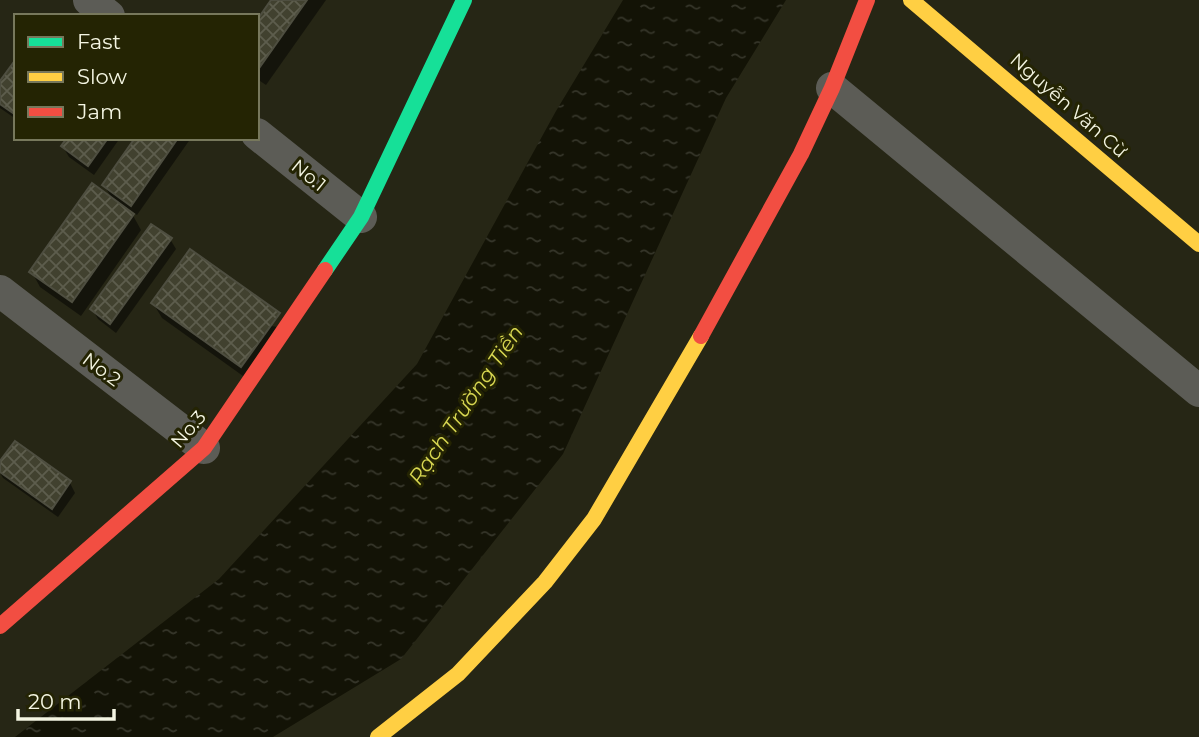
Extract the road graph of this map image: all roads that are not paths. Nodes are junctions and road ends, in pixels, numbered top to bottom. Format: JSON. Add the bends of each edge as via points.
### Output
{"nodes":[{"id":1,"x":89,"y":0,"type":"edge"},
{"id":2,"x":464,"y":0,"type":"edge"},
{"id":3,"x":867,"y":0,"type":"edge"},
{"id":4,"x":911,"y":0,"type":"edge"},
{"id":5,"x":106,"y":14,"type":"edge"},
{"id":6,"x":832,"y":88,"type":"junction"},
{"id":7,"x":259,"y":136,"type":"edge"},
{"id":8,"x":361,"y":217,"type":"junction"},
{"id":9,"x":1199,"y":244,"type":"edge"},
{"id":10,"x":0,"y":291,"type":"edge"},
{"id":11,"x":1199,"y":391,"type":"edge"},
{"id":12,"x":204,"y":448,"type":"junction"},
{"id":13,"x":0,"y":626,"type":"edge"},
{"id":14,"x":378,"y":737,"type":"edge"}],
"edges":[{"from":1,"to":5,"type":"street"},
{"from":2,"to":8,"type":"street","name":"No.3"},
{"from":3,"to":6,"type":"street"},
{"from":4,"to":9,"type":"street","name":"Nguyễn Văn Cừ"},
{"from":6,"to":11,"type":"street"},
{"from":6,"to":14,"type":"street","via":[[801,155],[594,519],[545,582],[458,674]]},
{"from":7,"to":8,"type":"street","name":"No.1"},
{"from":8,"to":12,"type":"street","name":"No.3"},
{"from":10,"to":12,"type":"street","name":"No.2"},
{"from":12,"to":13,"type":"street","name":"No.3"}]}
